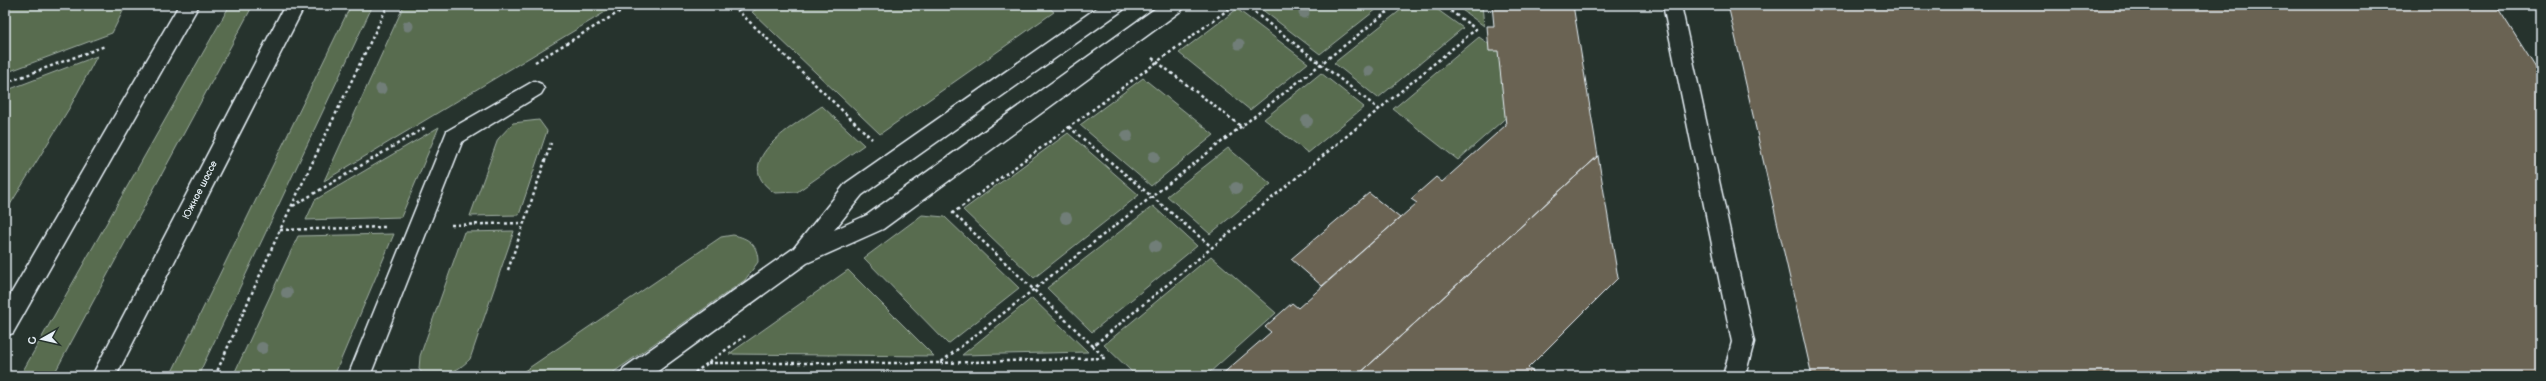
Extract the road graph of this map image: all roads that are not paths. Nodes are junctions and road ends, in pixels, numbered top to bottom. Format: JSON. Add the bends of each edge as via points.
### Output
{"nodes":[{"id":1,"x":189,"y":5,"type":"edge"},
{"id":2,"x":295,"y":5,"type":"edge"},
{"id":3,"x":1116,"y":5,"type":"edge"},
{"id":4,"x":1175,"y":5,"type":"edge"},
{"id":5,"x":1672,"y":5,"type":"edge"},
{"id":6,"x":534,"y":89,"type":"dead end"},
{"id":7,"x":799,"y":256,"type":"junction"},
{"id":8,"x":5,"y":326,"type":"edge"},
{"id":9,"x":104,"y":376,"type":"edge"},
{"id":10,"x":359,"y":376,"type":"edge"},
{"id":11,"x":632,"y":376,"type":"edge"},
{"id":12,"x":1734,"y":376,"type":"edge"}],
"edges":[{"from":1,"to":8,"type":"street"},
{"from":2,"to":9,"type":"street","name":"Южное шоссе"},
{"from":3,"to":7,"type":"street","via":[[854,189]]},
{"from":4,"to":7,"type":"street","via":[[875,222]]},
{"from":5,"to":12,"type":"lane","via":[[1743,342]]},
{"from":6,"to":10,"type":"lane","via":[[454,137]]},
{"from":7,"to":11,"type":"street"}]}
